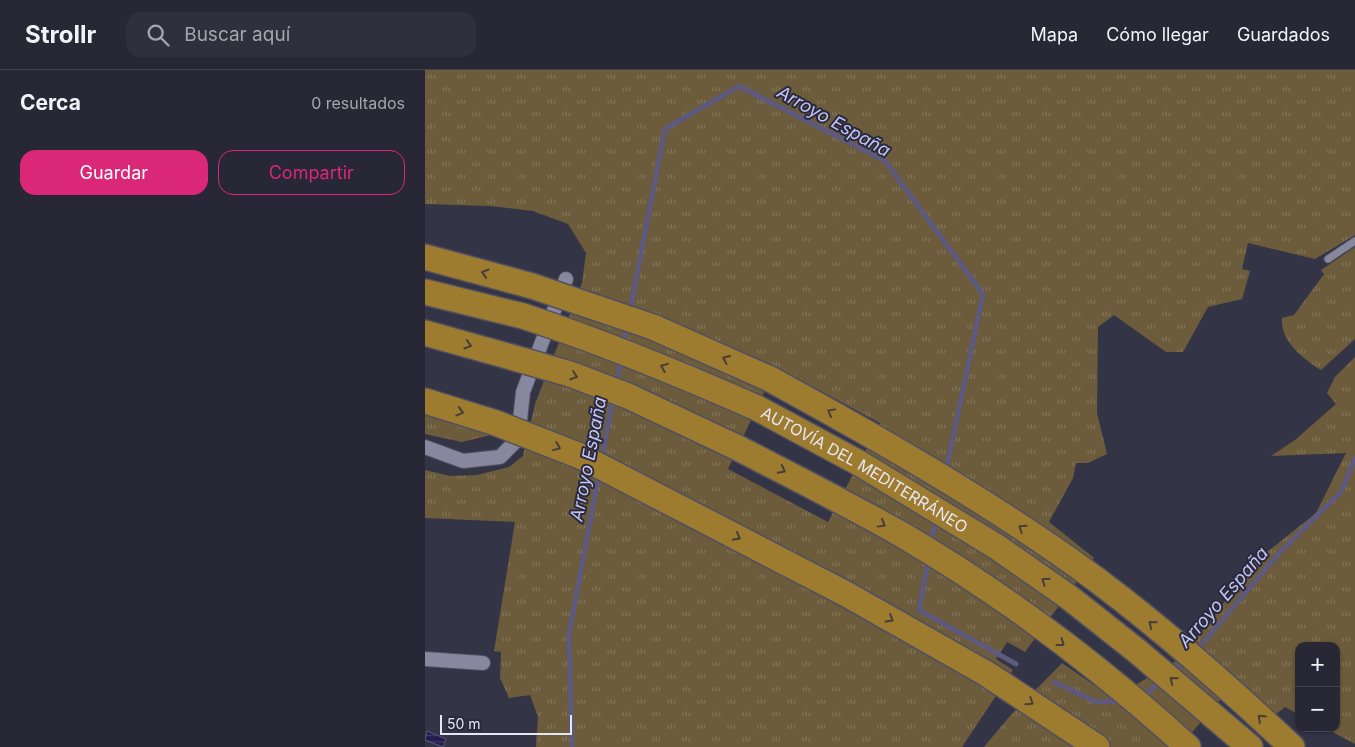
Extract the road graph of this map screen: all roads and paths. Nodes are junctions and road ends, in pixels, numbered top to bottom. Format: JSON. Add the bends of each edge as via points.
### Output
{"nodes":[{"id":1,"x":1355,"y":241,"type":"edge"},
{"id":2,"x":425,"y":257,"type":"edge"},
{"id":3,"x":1328,"y":259,"type":"dead end"},
{"id":4,"x":566,"y":279,"type":"dead end"},
{"id":5,"x":425,"y":292,"type":"edge"},
{"id":6,"x":425,"y":333,"type":"edge"},
{"id":7,"x":425,"y":401,"type":"edge"},
{"id":8,"x":425,"y":447,"type":"edge"},
{"id":9,"x":425,"y":659,"type":"edge"},
{"id":10,"x":483,"y":662,"type":"dead end"},
{"id":11,"x":1186,"y":745,"type":"edge"},
{"id":12,"x":1097,"y":747,"type":"edge"},
{"id":13,"x":1250,"y":747,"type":"edge"},
{"id":14,"x":1292,"y":747,"type":"edge"}],
"edges":[{"from":1,"to":3,"type":"lane"},
{"from":14,"to":2,"type":"highway","one_way":true,"bridge":true,"via":[[1230,689],[1076,565],[1001,514],[874,436],[770,379],[653,327],[532,286]]},
{"from":4,"to":8,"type":"street","via":[[523,392],[518,439],[500,457],[463,461]]},
{"from":13,"to":5,"type":"highway","name":"AUTOVÍA DEL MEDITERRÁNEO","one_way":true,"bridge":true,"via":[[1211,711],[1070,598],[997,547],[859,463],[757,408],[591,338],[523,316]]},
{"from":6,"to":11,"type":"highway","one_way":true,"bridge":true,"via":[[569,374],[628,396],[739,448],[839,501],[975,581],[1121,690]]},
{"from":7,"to":12,"type":"highway","one_way":true,"bridge":true,"via":[[496,423],[580,456],[848,595],[987,674]]},
{"from":9,"to":10,"type":"street"}]}
